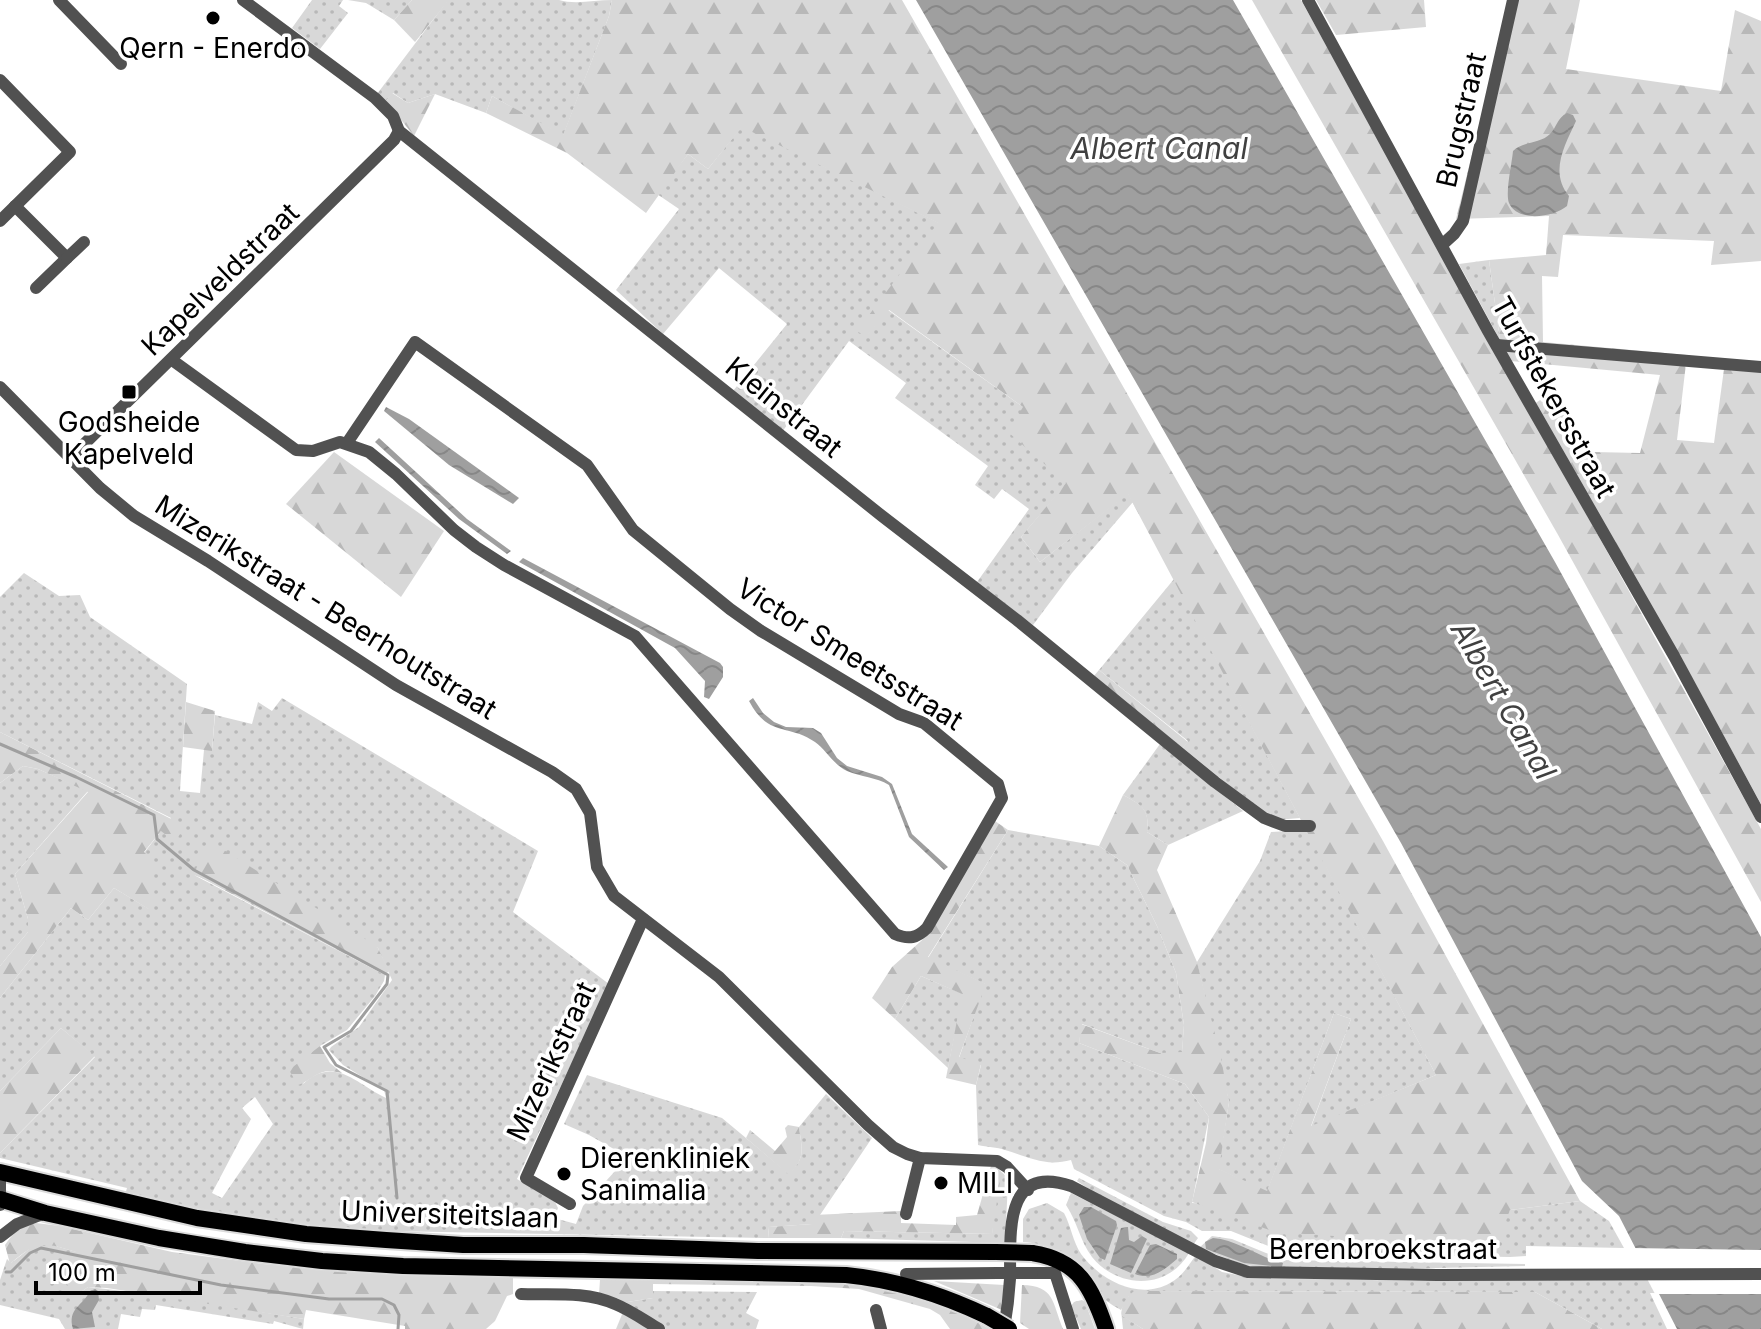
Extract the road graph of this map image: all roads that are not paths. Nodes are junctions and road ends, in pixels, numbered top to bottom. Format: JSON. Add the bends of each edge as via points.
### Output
{"nodes":[{"id":1,"x":59,"y":0,"type":"edge"},
{"id":2,"x":243,"y":0,"type":"edge"},
{"id":3,"x":1308,"y":0,"type":"edge"},
{"id":4,"x":1513,"y":0,"type":"edge"},
{"id":5,"x":121,"y":64,"type":"dead end"},
{"id":6,"x":0,"y":80,"type":"edge"},
{"id":7,"x":399,"y":131,"type":"junction"},
{"id":8,"x":15,"y":206,"type":"junction"},
{"id":9,"x":0,"y":221,"type":"edge"},
{"id":10,"x":84,"y":242,"type":"dead end"},
{"id":11,"x":1443,"y":244,"type":"junction"},
{"id":12,"x":67,"y":258,"type":"junction"},
{"id":13,"x":36,"y":288,"type":"dead end"},
{"id":14,"x":1497,"y":345,"type":"junction"},
{"id":15,"x":172,"y":360,"type":"junction"},
{"id":16,"x":1761,"y":367,"type":"edge"},
{"id":17,"x":0,"y":387,"type":"edge"},
{"id":18,"x":347,"y":443,"type":"junction"},
{"id":19,"x":70,"y":458,"type":"junction"},
{"id":20,"x":1761,"y":817,"type":"edge"},
{"id":21,"x":1310,"y":826,"type":"dead end"},
{"id":22,"x":643,"y":919,"type":"junction"},
{"id":23,"x":920,"y":1158,"type":"junction"},
{"id":24,"x":0,"y":1172,"type":"edge"},
{"id":25,"x":0,"y":1181,"type":"edge"},
{"id":26,"x":1028,"y":1190,"type":"junction"},
{"id":27,"x":0,"y":1201,"type":"edge"},
{"id":28,"x":570,"y":1204,"type":"dead end"},
{"id":29,"x":45,"y":1213,"type":"junction"},
{"id":30,"x":906,"y":1214,"type":"dead end"},
{"id":31,"x":0,"y":1237,"type":"edge"},
{"id":32,"x":906,"y":1274,"type":"dead end"},
{"id":33,"x":1761,"y":1274,"type":"edge"},
{"id":34,"x":521,"y":1294,"type":"dead end"},
{"id":35,"x":876,"y":1310,"type":"dead end"},
{"id":36,"x":659,"y":1329,"type":"edge"},
{"id":37,"x":881,"y":1329,"type":"edge"},
{"id":38,"x":1006,"y":1329,"type":"edge"},
{"id":39,"x":1073,"y":1329,"type":"edge"},
{"id":40,"x":1106,"y":1329,"type":"edge"}],
"edges":[{"from":1,"to":5,"type":"street"},
{"from":2,"to":7,"type":"street","name":"Kleinstraat","via":[[375,98]]},
{"from":3,"to":11,"type":"street","name":"Turfstekersstraat"},
{"from":4,"to":11,"type":"street","name":"Brugstraat","via":[[1463,221]]},
{"from":6,"to":8,"type":"street","via":[[70,152]]},
{"from":7,"to":15,"type":"street","name":"Kapelveldstraat"},
{"from":7,"to":21,"type":"street","name":"Kleinstraat","via":[[1215,782],[1264,818],[1285,826]]},
{"from":8,"to":9,"type":"street"},
{"from":8,"to":12,"type":"street"},
{"from":10,"to":12,"type":"street"},
{"from":11,"to":14,"type":"street","name":"Turfstekersstraat"},
{"from":12,"to":13,"type":"street"},
{"from":14,"to":16,"type":"street"},
{"from":14,"to":20,"type":"street","name":"Turfstekersstraat"},
{"from":15,"to":18,"type":"street","via":[[296,450]]},
{"from":15,"to":19,"type":"street","name":"Kapelveldstraat"},
{"from":17,"to":19,"type":"street","name":"Mizerikstraat - Beerhoutstraat"},
{"from":18,"to":18,"type":"street","name":"Victor Smeetsstraat","via":[[384,463],[476,547],[635,636],[895,934],[914,938],[927,928],[1002,798],[998,784],[924,723],[899,714],[730,609],[633,530],[587,465],[415,342]]},
{"from":19,"to":22,"type":"street","name":"Mizerikstraat - Beerhoutstraat","via":[[134,516],[389,681],[567,781],[590,813],[604,883]]},
{"from":22,"to":23,"type":"street","name":"Mizerikstraat - Beerhoutstraat","via":[[719,977],[876,1133]]},
{"from":22,"to":28,"type":"street","name":"Mizerikstraat","via":[[526,1178]]},
{"from":23,"to":26,"type":"street","via":[[997,1161]]},
{"from":23,"to":30,"type":"street"},
{"from":24,"to":40,"type":"highway","name":"Universiteitslaan","bridge":true,"via":[[197,1218],[306,1234],[463,1245],[1032,1253],[1068,1265],[1087,1283]]},
{"from":25,"to":27,"type":"street"},
{"from":26,"to":33,"type":"street","name":"Berenbroekstraat","via":[[1048,1182],[1071,1186],[1194,1251],[1248,1272]]},
{"from":26,"to":38,"type":"street","via":[[1012,1213]]},
{"from":27,"to":29,"type":"highway","name":"Universiteitslaan"},
{"from":29,"to":31,"type":"street"},
{"from":29,"to":38,"type":"highway","name":"Universiteitslaan","bridge":true,"via":[[159,1238],[322,1261],[875,1278],[926,1291]]},
{"from":32,"to":39,"type":"street","bridge":true,"via":[[1060,1273],[1062,1301]]},
{"from":34,"to":36,"type":"street","via":[[604,1299]]},
{"from":35,"to":37,"type":"street"}]}
